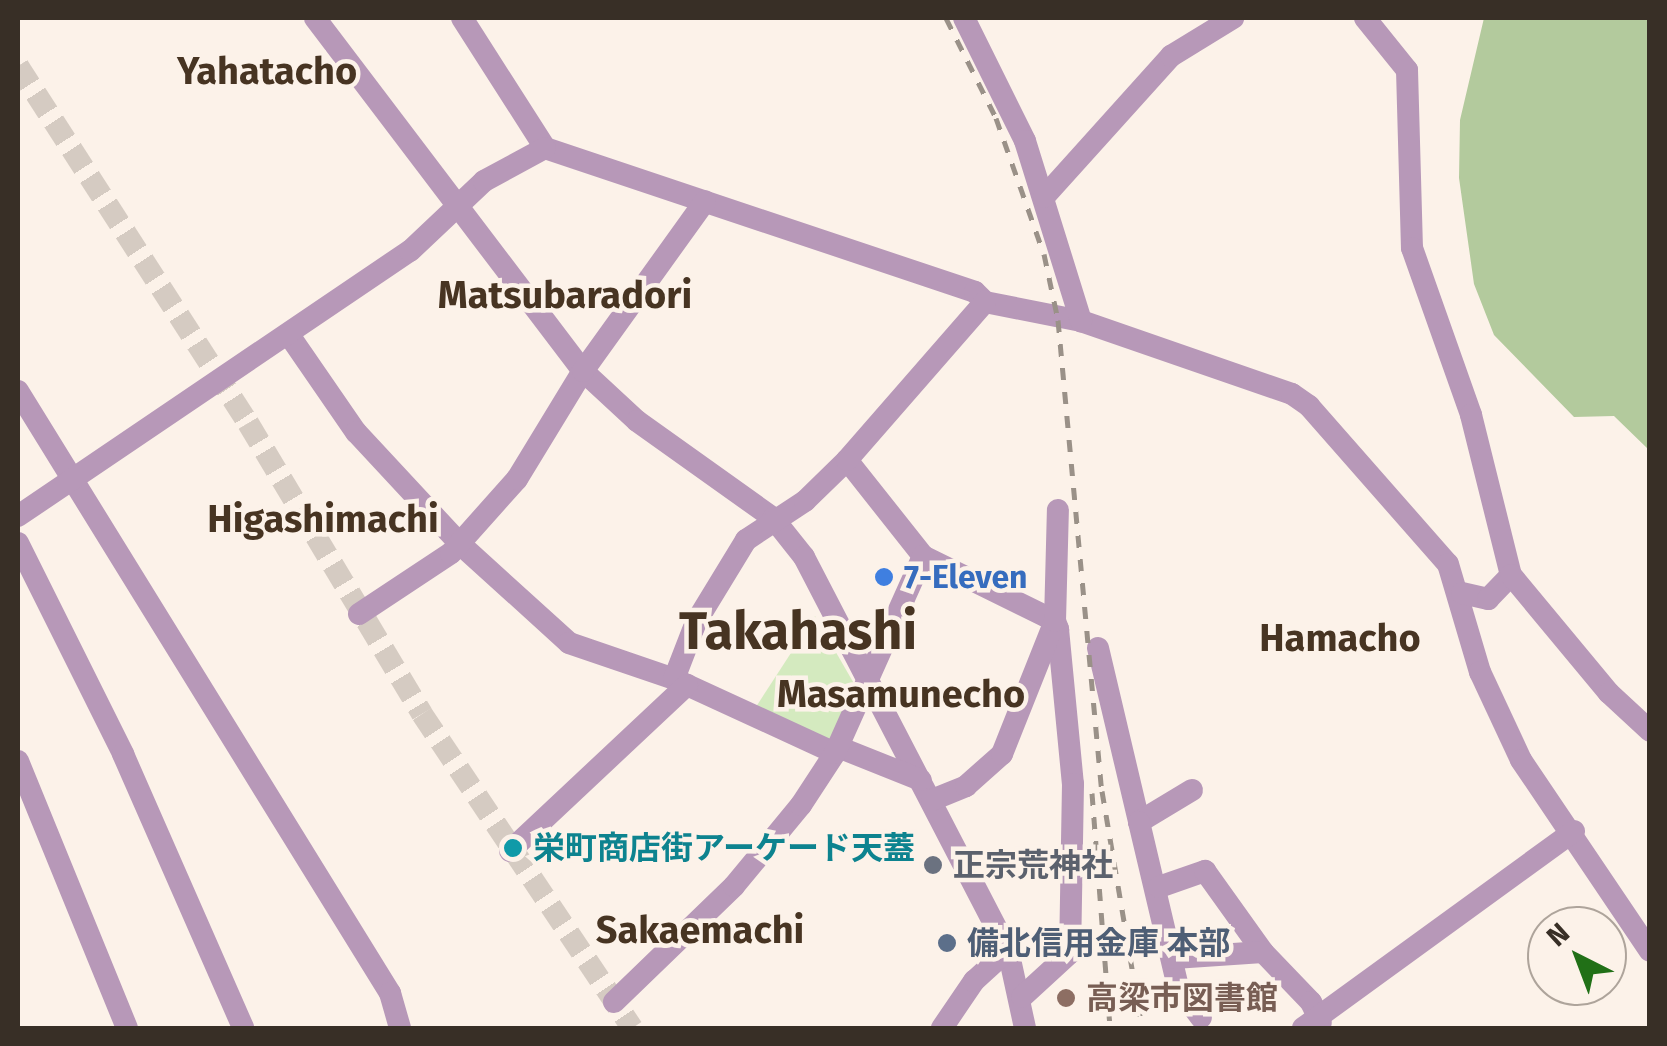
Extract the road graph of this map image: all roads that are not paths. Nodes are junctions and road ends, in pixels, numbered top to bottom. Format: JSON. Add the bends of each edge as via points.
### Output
{"nodes":[{"id":1,"x":315,"y":18,"type":"edge"},
{"id":2,"x":462,"y":18,"type":"edge"},
{"id":3,"x":964,"y":18,"type":"edge"},
{"id":4,"x":1234,"y":18,"type":"edge"},
{"id":5,"x":1365,"y":18,"type":"edge"},
{"id":6,"x":545,"y":148,"type":"junction"},
{"id":7,"x":1044,"y":197,"type":"junction"},
{"id":8,"x":705,"y":201,"type":"junction"},
{"id":9,"x":458,"y":210,"type":"junction"},
{"id":10,"x":985,"y":302,"type":"junction"},
{"id":11,"x":1082,"y":322,"type":"junction"},
{"id":12,"x":289,"y":335,"type":"junction"},
{"id":13,"x":583,"y":372,"type":"junction"},
{"id":14,"x":18,"y":391,"type":"edge"},
{"id":15,"x":846,"y":460,"type":"junction"},
{"id":16,"x":72,"y":479,"type":"junction"},
{"id":17,"x":1058,"y":510,"type":"dead end"},
{"id":18,"x":18,"y":516,"type":"edge"},
{"id":19,"x":773,"y":518,"type":"junction"},
{"id":20,"x":18,"y":542,"type":"edge"},
{"id":21,"x":460,"y":544,"type":"junction"},
{"id":22,"x":924,"y":556,"type":"junction"},
{"id":23,"x":1511,"y":575,"type":"junction"},
{"id":24,"x":1462,"y":593,"type":"junction"},
{"id":25,"x":360,"y":614,"type":"dead end"},
{"id":26,"x":1056,"y":622,"type":"junction"},
{"id":27,"x":1098,"y":648,"type":"dead end"},
{"id":28,"x":868,"y":674,"type":"junction"},
{"id":29,"x":681,"y":682,"type":"junction"},
{"id":30,"x":1650,"y":731,"type":"edge"},
{"id":31,"x":837,"y":750,"type":"junction"},
{"id":32,"x":18,"y":761,"type":"edge"},
{"id":33,"x":926,"y":790,"type":"junction"},
{"id":34,"x":1192,"y":790,"type":"dead end"},
{"id":35,"x":1139,"y":822,"type":"junction"},
{"id":36,"x":1574,"y":831,"type":"junction"},
{"id":37,"x":510,"y":851,"type":"dead end"},
{"id":38,"x":1159,"y":887,"type":"junction"},
{"id":39,"x":1008,"y":950,"type":"junction"},
{"id":40,"x":1650,"y":951,"type":"edge"},
{"id":41,"x":1263,"y":952,"type":"junction"},
{"id":42,"x":1174,"y":958,"type":"junction"},
{"id":43,"x":1022,"y":998,"type":"junction"},
{"id":44,"x":614,"y":1002,"type":"dead end"},
{"id":45,"x":1201,"y":1016,"type":"dead end"},
{"id":46,"x":1314,"y":1023,"type":"edge"},
{"id":47,"x":127,"y":1028,"type":"edge"},
{"id":48,"x":243,"y":1028,"type":"edge"},
{"id":49,"x":400,"y":1028,"type":"edge"},
{"id":50,"x":942,"y":1028,"type":"edge"},
{"id":51,"x":1024,"y":1028,"type":"edge"},
{"id":52,"x":1286,"y":1028,"type":"edge"}],
"edges":[{"from":1,"to":9,"type":"street"},
{"from":2,"to":6,"type":"street"},
{"from":3,"to":7,"type":"street","via":[[1002,83]]},
{"from":4,"to":7,"type":"street","via":[[1171,56]]},
{"from":5,"to":23,"type":"street","via":[[1407,70],[1412,248],[1471,415]]},
{"from":6,"to":8,"type":"street"},
{"from":6,"to":9,"type":"street","via":[[484,182]]},
{"from":7,"to":11,"type":"street"},
{"from":8,"to":10,"type":"street","via":[[975,292]]},
{"from":8,"to":13,"type":"street"},
{"from":9,"to":12,"type":"street"},
{"from":9,"to":13,"type":"street"},
{"from":10,"to":11,"type":"street"},
{"from":10,"to":15,"type":"street"},
{"from":11,"to":24,"type":"street","via":[[1292,394],[1448,564]]},
{"from":12,"to":16,"type":"street"},
{"from":12,"to":21,"type":"street","via":[[356,432]]},
{"from":13,"to":19,"type":"street","via":[[637,421]]},
{"from":13,"to":21,"type":"street","via":[[516,479]]},
{"from":14,"to":16,"type":"street"},
{"from":15,"to":19,"type":"street","via":[[804,502]]},
{"from":15,"to":22,"type":"street"},
{"from":16,"to":18,"type":"street"},
{"from":16,"to":49,"type":"street","via":[[390,993]]},
{"from":17,"to":26,"type":"street"},
{"from":19,"to":28,"type":"street","via":[[828,594]]},
{"from":19,"to":29,"type":"street","via":[[746,540],[696,622]]},
{"from":20,"to":48,"type":"street","via":[[130,770]]},
{"from":21,"to":25,"type":"street"},
{"from":21,"to":29,"type":"street","via":[[569,644]]},
{"from":22,"to":26,"type":"street"},
{"from":22,"to":28,"type":"street"},
{"from":23,"to":24,"type":"street","via":[[1488,599]]},
{"from":23,"to":30,"type":"street","via":[[1609,693]]},
{"from":24,"to":36,"type":"street","via":[[1480,672],[1521,760]]},
{"from":26,"to":33,"type":"street","via":[[1002,754],[966,786]]},
{"from":26,"to":43,"type":"street","via":[[1073,784],[1070,953]]},
{"from":27,"to":35,"type":"street"},
{"from":28,"to":31,"type":"street"},
{"from":28,"to":33,"type":"street"},
{"from":29,"to":31,"type":"street"},
{"from":29,"to":37,"type":"street"},
{"from":31,"to":33,"type":"street"},
{"from":31,"to":44,"type":"street","via":[[734,886]]},
{"from":32,"to":47,"type":"street"},
{"from":33,"to":39,"type":"street"},
{"from":34,"to":35,"type":"street"},
{"from":35,"to":38,"type":"street"},
{"from":36,"to":40,"type":"street"},
{"from":36,"to":46,"type":"street"},
{"from":38,"to":41,"type":"street","via":[[1205,871]]},
{"from":38,"to":42,"type":"street"},
{"from":39,"to":43,"type":"street"},
{"from":39,"to":50,"type":"street","via":[[974,982]]},
{"from":41,"to":42,"type":"street"},
{"from":41,"to":46,"type":"street"},
{"from":42,"to":45,"type":"street","via":[[1178,987]]},
{"from":43,"to":51,"type":"street"},
{"from":46,"to":52,"type":"street"}]}
